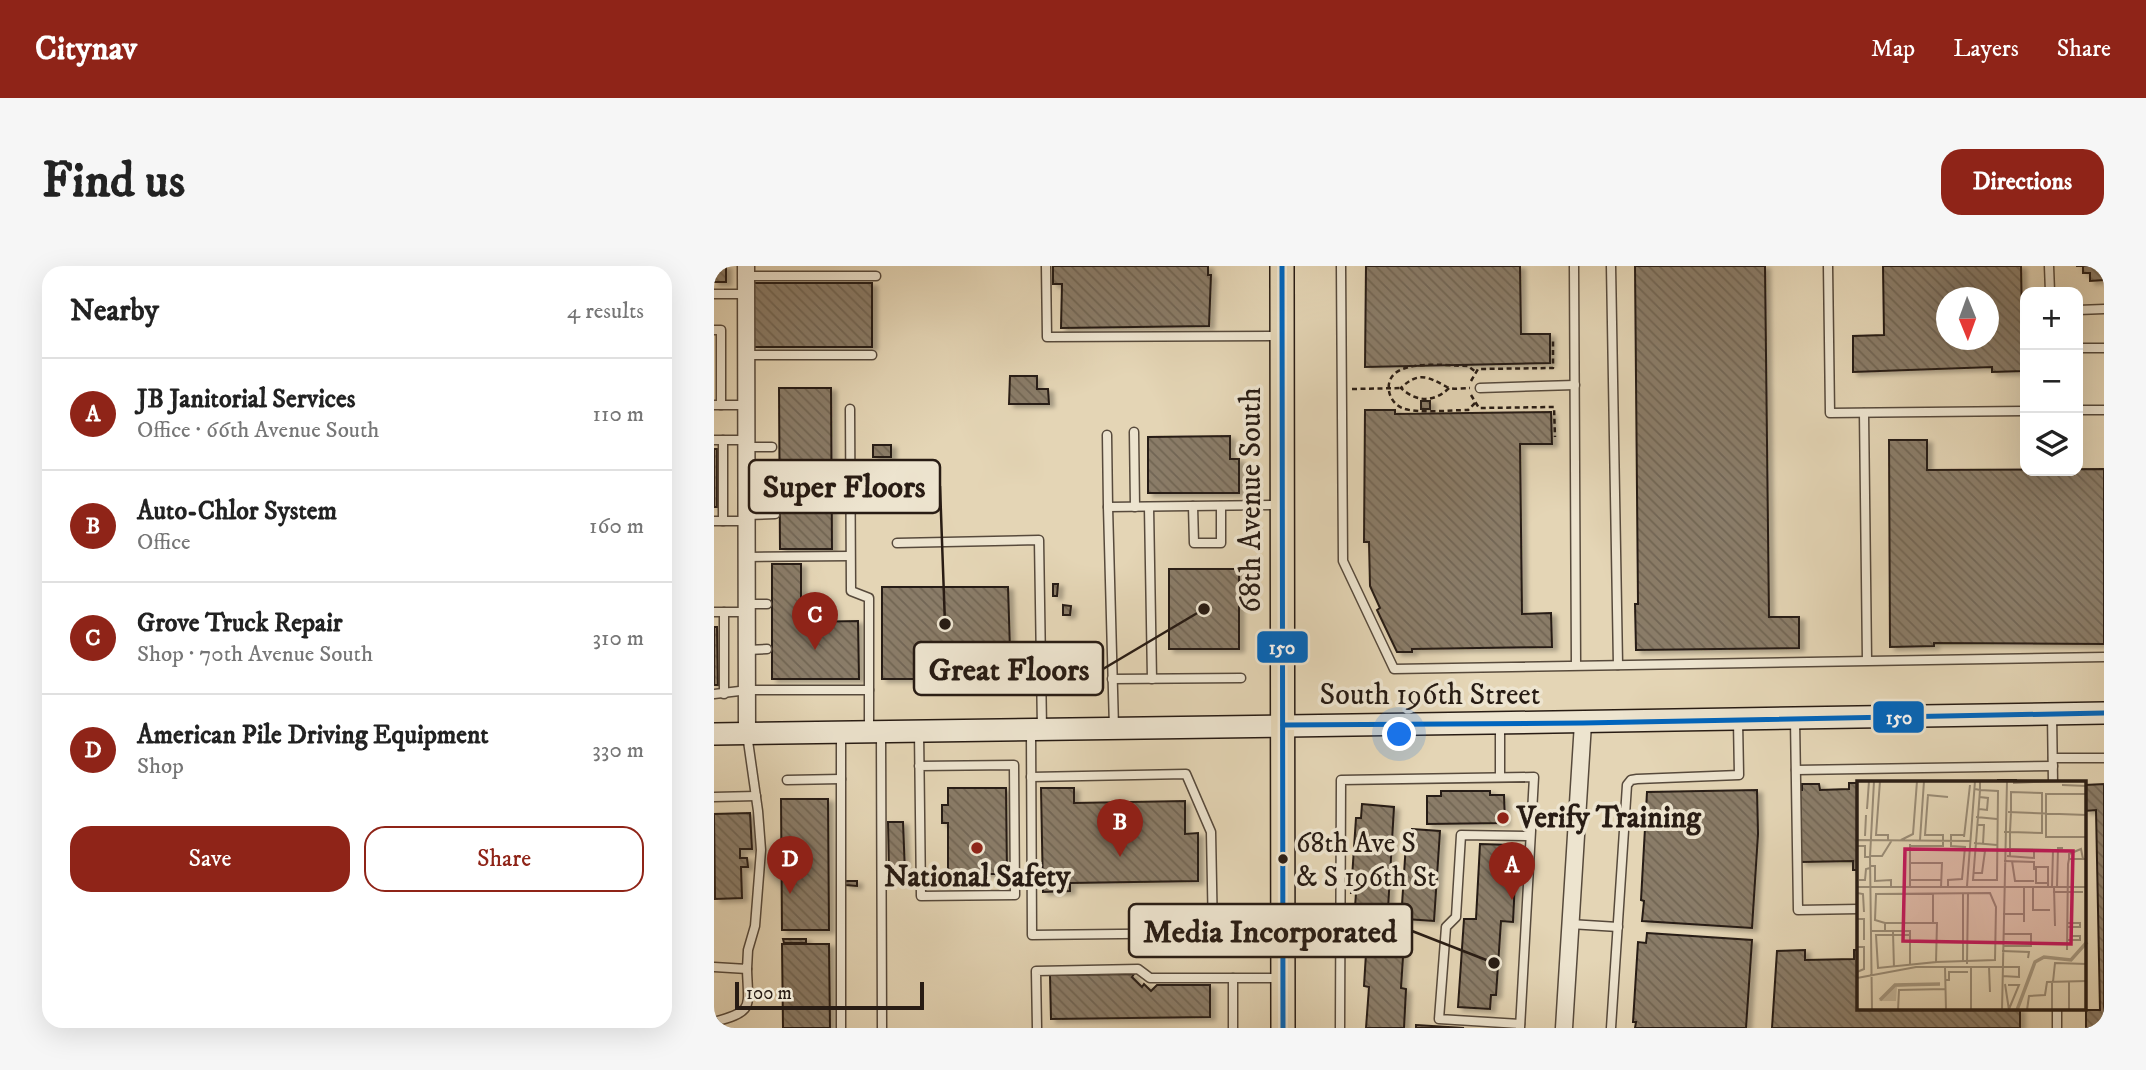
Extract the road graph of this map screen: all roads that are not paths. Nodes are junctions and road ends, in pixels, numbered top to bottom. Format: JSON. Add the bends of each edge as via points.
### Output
{"nodes":[{"id":1,"x":1046,"y":266,"type":"edge"},
{"id":2,"x":1282,"y":266,"type":"edge"},
{"id":3,"x":1341,"y":266,"type":"edge"},
{"id":4,"x":1574,"y":266,"type":"edge"},
{"id":5,"x":1611,"y":266,"type":"edge"},
{"id":6,"x":1828,"y":266,"type":"edge"},
{"id":7,"x":2049,"y":266,"type":"edge"},
{"id":8,"x":746,"y":271,"type":"edge"},
{"id":9,"x":876,"y":276,"type":"dead end"},
{"id":10,"x":2050,"y":287,"type":"edge"},
{"id":11,"x":714,"y":295,"type":"edge"},
{"id":12,"x":746,"y":295,"type":"junction"},
{"id":13,"x":2104,"y":309,"type":"edge"},
{"id":14,"x":2083,"y":310,"type":"edge"},
{"id":15,"x":714,"y":330,"type":"edge"},
{"id":16,"x":1283,"y":336,"type":"junction"},
{"id":17,"x":2083,"y":348,"type":"edge"},
{"id":18,"x":2104,"y":348,"type":"edge"},
{"id":19,"x":746,"y":355,"type":"junction"},
{"id":20,"x":872,"y":355,"type":"dead end"},
{"id":21,"x":1575,"y":385,"type":"junction"},
{"id":22,"x":1480,"y":388,"type":"dead end"},
{"id":23,"x":718,"y":405,"type":"edge"},
{"id":24,"x":746,"y":405,"type":"junction"},
{"id":25,"x":850,"y":409,"type":"dead end"},
{"id":26,"x":2083,"y":410,"type":"edge"},
{"id":27,"x":2104,"y":410,"type":"edge"},
{"id":28,"x":2020,"y":411,"type":"edge"},
{"id":29,"x":1864,"y":413,"type":"junction"},
{"id":30,"x":1134,"y":432,"type":"dead end"},
{"id":31,"x":1107,"y":435,"type":"dead end"},
{"id":32,"x":718,"y":440,"type":"edge"},
{"id":33,"x":746,"y":443,"type":"junction"},
{"id":34,"x":772,"y":447,"type":"dead end"},
{"id":35,"x":1283,"y":505,"type":"junction"},
{"id":36,"x":1149,"y":506,"type":"junction"},
{"id":37,"x":1193,"y":506,"type":"junction"},
{"id":38,"x":1221,"y":506,"type":"junction"},
{"id":39,"x":1108,"y":507,"type":"junction"},
{"id":40,"x":1135,"y":507,"type":"junction"},
{"id":41,"x":775,"y":514,"type":"dead end"},
{"id":42,"x":746,"y":518,"type":"junction"},
{"id":43,"x":718,"y":521,"type":"edge"},
{"id":44,"x":897,"y":543,"type":"dead end"},
{"id":45,"x":746,"y":556,"type":"junction"},
{"id":46,"x":850,"y":556,"type":"junction"},
{"id":47,"x":767,"y":604,"type":"dead end"},
{"id":48,"x":746,"y":608,"type":"junction"},
{"id":49,"x":714,"y":612,"type":"edge"},
{"id":50,"x":724,"y":612,"type":"junction"},
{"id":51,"x":767,"y":649,"type":"dead end"},
{"id":52,"x":747,"y":650,"type":"junction"},
{"id":53,"x":2104,"y":657,"type":"edge"},
{"id":54,"x":1867,"y":660,"type":"junction"},
{"id":55,"x":1618,"y":665,"type":"junction"},
{"id":56,"x":1576,"y":666,"type":"junction"},
{"id":57,"x":1241,"y":678,"type":"dead end"},
{"id":58,"x":1112,"y":679,"type":"junction"},
{"id":59,"x":1152,"y":679,"type":"junction"},
{"id":60,"x":748,"y":690,"type":"junction"},
{"id":61,"x":869,"y":690,"type":"junction"},
{"id":62,"x":714,"y":694,"type":"edge"},
{"id":63,"x":724,"y":694,"type":"junction"},
{"id":64,"x":2104,"y":713,"type":"edge"},
{"id":65,"x":2052,"y":714,"type":"junction"},
{"id":66,"x":1795,"y":719,"type":"junction"},
{"id":67,"x":1738,"y":721,"type":"junction"},
{"id":68,"x":1583,"y":723,"type":"junction"},
{"id":69,"x":1500,"y":724,"type":"junction"},
{"id":70,"x":1283,"y":725,"type":"junction"},
{"id":71,"x":1114,"y":728,"type":"junction"},
{"id":72,"x":1037,"y":729,"type":"junction"},
{"id":73,"x":919,"y":731,"type":"junction"},
{"id":74,"x":841,"y":732,"type":"junction"},
{"id":75,"x":875,"y":732,"type":"junction"},
{"id":76,"x":714,"y":734,"type":"edge"},
{"id":77,"x":747,"y":734,"type":"junction"},
{"id":78,"x":2104,"y":758,"type":"edge"},
{"id":79,"x":2053,"y":762,"type":"junction"},
{"id":80,"x":919,"y":766,"type":"junction"},
{"id":81,"x":1796,"y":770,"type":"junction"},
{"id":82,"x":1031,"y":777,"type":"junction"},
{"id":83,"x":1500,"y":777,"type":"junction"},
{"id":84,"x":841,"y":779,"type":"junction"},
{"id":85,"x":787,"y":780,"type":"dead end"},
{"id":86,"x":2053,"y":781,"type":"edge"},
{"id":87,"x":756,"y":796,"type":"junction"},
{"id":88,"x":714,"y":797,"type":"edge"},
{"id":89,"x":1530,"y":836,"type":"junction"},
{"id":90,"x":1857,"y":909,"type":"edge"},
{"id":91,"x":1570,"y":924,"type":"junction"},
{"id":92,"x":1618,"y":927,"type":"junction"},
{"id":93,"x":1213,"y":936,"type":"junction"},
{"id":94,"x":1283,"y":941,"type":"junction"},
{"id":95,"x":714,"y":967,"type":"edge"},
{"id":96,"x":747,"y":969,"type":"junction"},
{"id":97,"x":1233,"y":978,"type":"junction"},
{"id":98,"x":1283,"y":978,"type":"junction"},
{"id":99,"x":2057,"y":1010,"type":"edge"},
{"id":100,"x":714,"y":1022,"type":"edge"},
{"id":101,"x":1520,"y":1026,"type":"edge"},
{"id":102,"x":841,"y":1028,"type":"edge"},
{"id":103,"x":882,"y":1028,"type":"edge"},
{"id":104,"x":1037,"y":1028,"type":"edge"},
{"id":105,"x":1233,"y":1028,"type":"edge"},
{"id":106,"x":1283,"y":1028,"type":"edge"},
{"id":107,"x":1340,"y":1028,"type":"edge"},
{"id":108,"x":1564,"y":1028,"type":"edge"},
{"id":109,"x":1611,"y":1028,"type":"edge"},
{"id":110,"x":2057,"y":1028,"type":"edge"}],
"edges":[{"from":1,"to":16,"type":"lane","via":[[1047,337]]},
{"from":2,"to":16,"type":"main road","name":"68th Avenue South"},
{"from":3,"to":56,"type":"lane","via":[[1343,561],[1394,669]]},
{"from":4,"to":21,"type":"lane"},
{"from":5,"to":55,"type":"lane"},
{"from":6,"to":29,"type":"lane","via":[[1830,413]]},
{"from":7,"to":10,"type":"lane"},
{"from":8,"to":9,"type":"lane"},
{"from":8,"to":12,"type":"street"},
{"from":11,"to":12,"type":"lane"},
{"from":12,"to":19,"type":"street"},
{"from":13,"to":14,"type":"lane"},
{"from":15,"to":23,"type":"lane","via":[[721,330]]},
{"from":16,"to":35,"type":"main road","name":"68th Avenue South"},
{"from":17,"to":18,"type":"lane"},
{"from":19,"to":20,"type":"lane"},
{"from":19,"to":24,"type":"street"},
{"from":21,"to":22,"type":"lane"},
{"from":21,"to":56,"type":"lane"},
{"from":23,"to":24,"type":"lane"},
{"from":24,"to":33,"type":"street"},
{"from":25,"to":46,"type":"lane"},
{"from":26,"to":27,"type":"lane"},
{"from":28,"to":29,"type":"lane"},
{"from":29,"to":54,"type":"lane"},
{"from":30,"to":40,"type":"lane"},
{"from":31,"to":39,"type":"lane"},
{"from":32,"to":33,"type":"lane"},
{"from":32,"to":43,"type":"lane"},
{"from":33,"to":34,"type":"lane"},
{"from":33,"to":42,"type":"street"},
{"from":35,"to":38,"type":"lane"},
{"from":35,"to":70,"type":"main road","name":"68th Avenue South"},
{"from":36,"to":37,"type":"lane"},
{"from":36,"to":40,"type":"lane"},
{"from":36,"to":59,"type":"lane"},
{"from":37,"to":38,"type":"lane"},
{"from":37,"to":38,"type":"lane","via":[[1194,543],[1221,542]]},
{"from":39,"to":40,"type":"lane"},
{"from":39,"to":58,"type":"lane"},
{"from":41,"to":42,"type":"lane"},
{"from":42,"to":43,"type":"lane"},
{"from":42,"to":45,"type":"street"},
{"from":44,"to":72,"type":"lane","via":[[1039,540]]},
{"from":45,"to":46,"type":"lane"},
{"from":45,"to":48,"type":"street"},
{"from":46,"to":61,"type":"lane","via":[[851,591],[869,598]]},
{"from":47,"to":48,"type":"lane"},
{"from":48,"to":50,"type":"lane"},
{"from":48,"to":52,"type":"street"},
{"from":49,"to":50,"type":"lane"},
{"from":50,"to":63,"type":"lane"},
{"from":51,"to":52,"type":"lane"},
{"from":52,"to":60,"type":"street"},
{"from":53,"to":54,"type":"lane"},
{"from":54,"to":55,"type":"lane"},
{"from":55,"to":56,"type":"lane"},
{"from":57,"to":59,"type":"lane"},
{"from":58,"to":59,"type":"lane"},
{"from":58,"to":71,"type":"lane"},
{"from":60,"to":61,"type":"lane"},
{"from":60,"to":63,"type":"lane"},
{"from":60,"to":77,"type":"street"},
{"from":61,"to":75,"type":"lane"},
{"from":62,"to":63,"type":"lane"},
{"from":64,"to":65,"type":"main road","name":"South 196th Street"},
{"from":65,"to":66,"type":"main road","name":"South 196th Street"},
{"from":65,"to":79,"type":"lane"},
{"from":66,"to":67,"type":"main road","name":"South 196th Street"},
{"from":66,"to":81,"type":"lane"},
{"from":67,"to":68,"type":"main road","name":"South 196th Street"},
{"from":67,"to":92,"type":"lane","via":[[1739,775],[1637,779],[1627,785]]},
{"from":68,"to":69,"type":"main road","name":"South 196th Street"},
{"from":68,"to":91,"type":"street"},
{"from":69,"to":70,"type":"main road","name":"South 196th Street"},
{"from":69,"to":83,"type":"lane"},
{"from":70,"to":71,"type":"main road","name":"South 196th Street"},
{"from":70,"to":94,"type":"main road","name":"68th Avenue South"},
{"from":71,"to":72,"type":"main road","name":"South 196th Street"},
{"from":72,"to":73,"type":"main road","name":"South 196th Street"},
{"from":72,"to":82,"type":"lane"},
{"from":73,"to":75,"type":"main road","name":"South 196th Street"},
{"from":73,"to":80,"type":"lane"},
{"from":74,"to":75,"type":"main road","name":"South 196th Street"},
{"from":74,"to":77,"type":"main road","name":"South 196th Street"},
{"from":74,"to":84,"type":"lane"},
{"from":75,"to":103,"type":"lane"},
{"from":76,"to":77,"type":"main road","name":"South 196th Street"},
{"from":77,"to":87,"type":"lane"},
{"from":78,"to":79,"type":"lane"},
{"from":79,"to":81,"type":"lane"},
{"from":79,"to":86,"type":"lane"},
{"from":80,"to":80,"type":"lane","via":[[921,896],[1015,895],[1014,765]]},
{"from":81,"to":90,"type":"lane","via":[[1798,910]]},
{"from":82,"to":93,"type":"lane","via":[[1186,774],[1211,832]]},
{"from":82,"to":93,"type":"lane","via":[[1032,935]]},
{"from":83,"to":89,"type":"lane","via":[[1534,777]]},
{"from":83,"to":107,"type":"lane","via":[[1341,780]]},
{"from":84,"to":85,"type":"lane"},
{"from":84,"to":102,"type":"lane"},
{"from":87,"to":88,"type":"lane"},
{"from":87,"to":96,"type":"lane","via":[[761,850]]},
{"from":89,"to":101,"type":"lane"},
{"from":89,"to":101,"type":"lane","via":[[1461,835],[1456,916],[1446,927],[1439,1019]]},
{"from":91,"to":92,"type":"lane"},
{"from":91,"to":108,"type":"street"},
{"from":92,"to":109,"type":"lane"},
{"from":93,"to":94,"type":"lane","via":[[1225,941]]},
{"from":94,"to":98,"type":"main road","name":"68th Avenue South"},
{"from":95,"to":96,"type":"lane"},
{"from":96,"to":100,"type":"lane","via":[[746,1010]]},
{"from":97,"to":98,"type":"lane"},
{"from":97,"to":104,"type":"lane","via":[[1150,978],[1138,969],[1035,971]]},
{"from":97,"to":105,"type":"lane"},
{"from":98,"to":106,"type":"main road","name":"68th Avenue South"},
{"from":99,"to":110,"type":"lane"}]}
